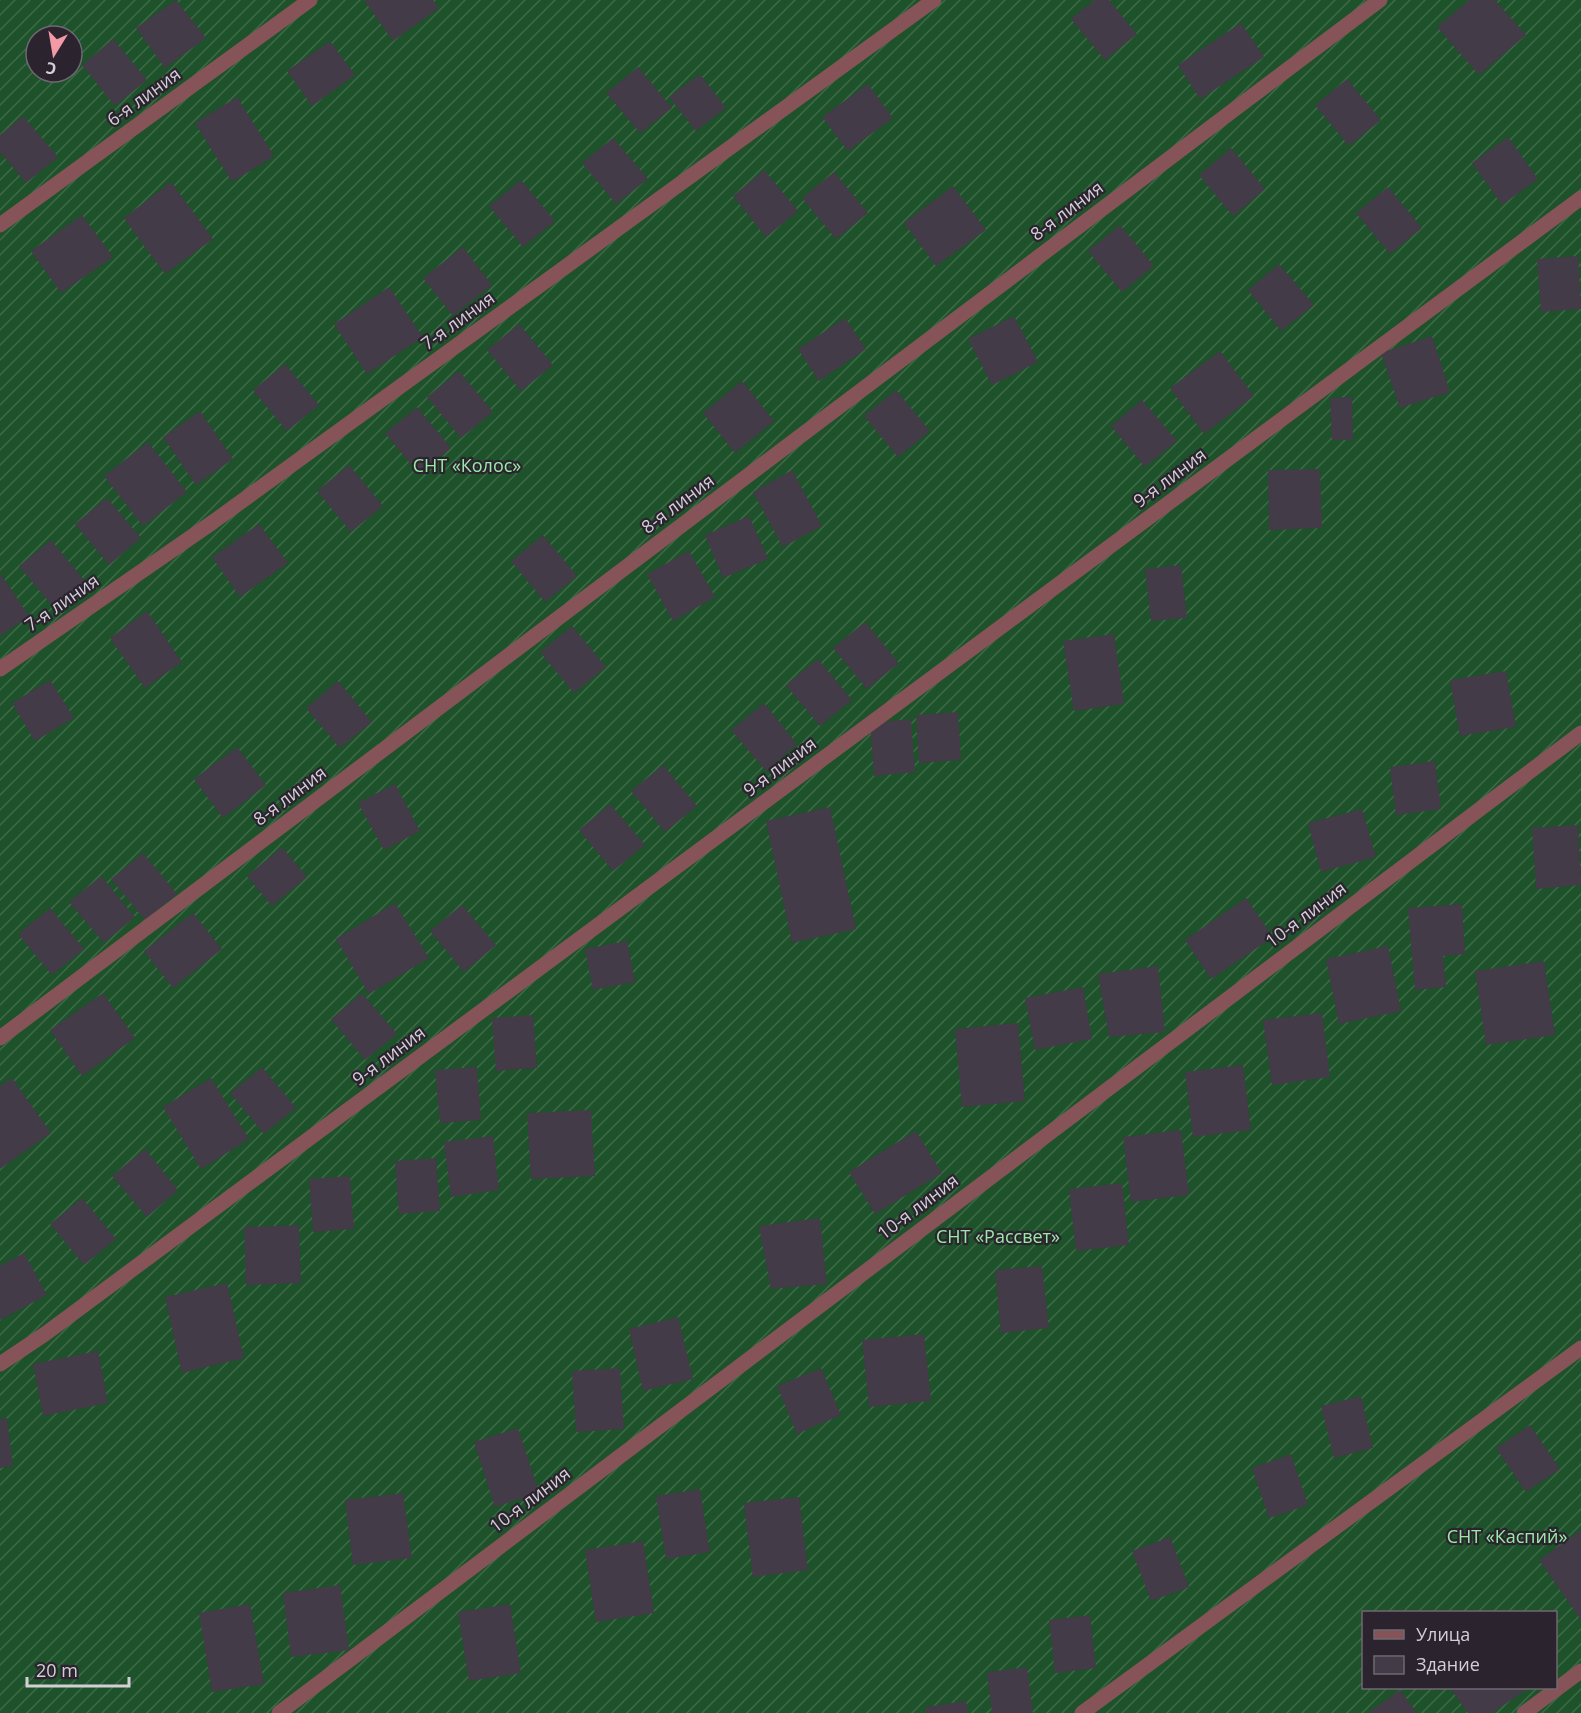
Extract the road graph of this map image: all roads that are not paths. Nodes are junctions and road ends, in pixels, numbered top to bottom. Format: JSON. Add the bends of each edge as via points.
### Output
{"nodes":[{"id":1,"x":310,"y":0,"type":"edge"},
{"id":2,"x":934,"y":0,"type":"edge"},
{"id":3,"x":1380,"y":0,"type":"edge"},
{"id":4,"x":1581,"y":198,"type":"edge"},
{"id":5,"x":0,"y":225,"type":"edge"},
{"id":6,"x":0,"y":669,"type":"edge"},
{"id":7,"x":1581,"y":733,"type":"edge"},
{"id":8,"x":0,"y":1038,"type":"edge"},
{"id":9,"x":1581,"y":1348,"type":"edge"},
{"id":10,"x":0,"y":1364,"type":"edge"},
{"id":11,"x":1581,"y":1671,"type":"edge"},
{"id":12,"x":1557,"y":1689,"type":"edge"},
{"id":13,"x":1557,"y":1689,"type":"edge"},
{"id":14,"x":279,"y":1713,"type":"edge"},
{"id":15,"x":1082,"y":1713,"type":"edge"},
{"id":16,"x":1524,"y":1713,"type":"edge"}],
"edges":[{"from":1,"to":5,"type":"street","name":"6-я линия"},
{"from":2,"to":6,"type":"street","name":"7-я линия","via":[[213,522]]},
{"from":3,"to":8,"type":"street","name":"8-я линия"},
{"from":4,"to":10,"type":"street","name":"9-я линия"},
{"from":7,"to":14,"type":"street","name":"10-я линия"},
{"from":9,"to":15,"type":"street"},
{"from":11,"to":12,"type":"street"},
{"from":13,"to":16,"type":"street"}]}
